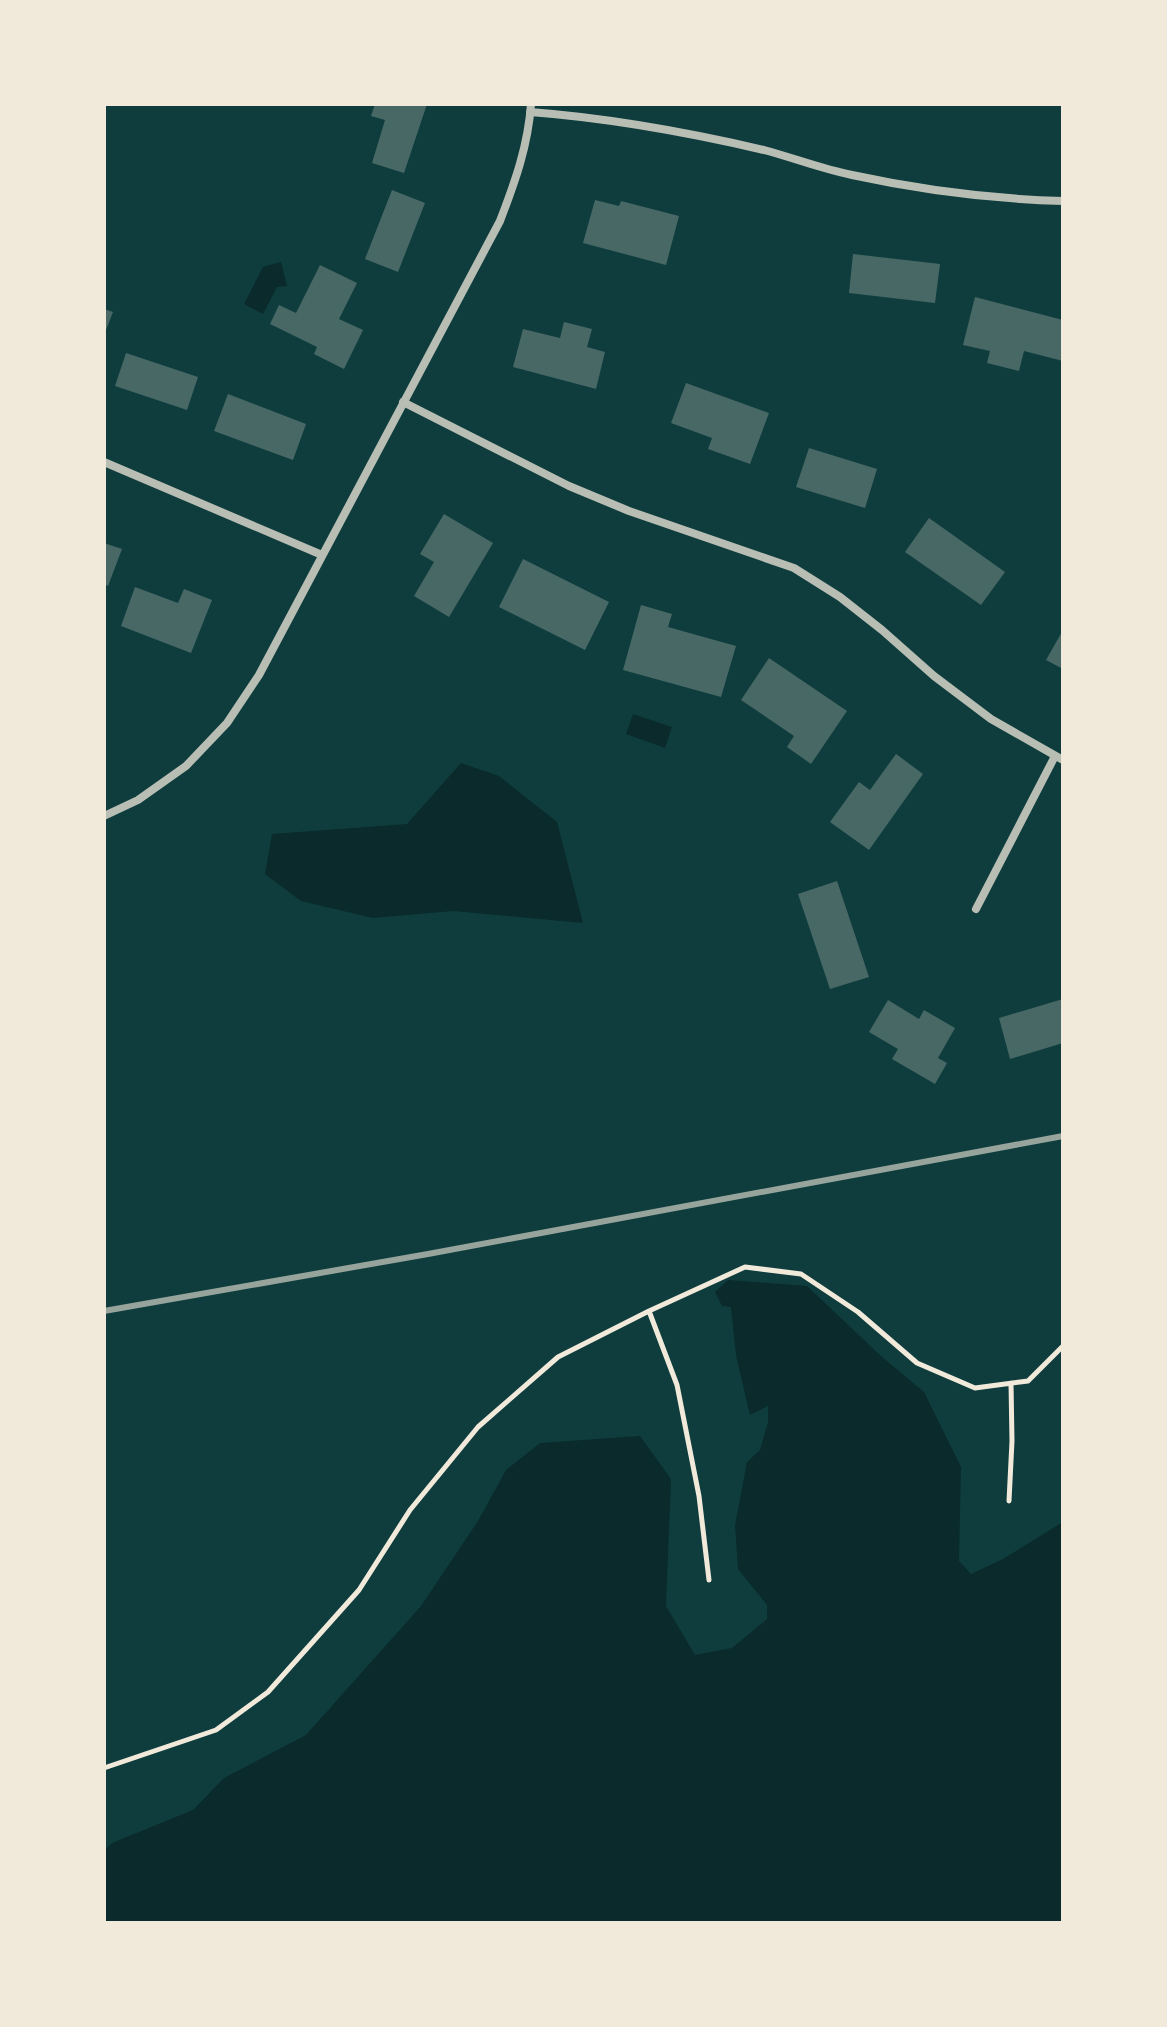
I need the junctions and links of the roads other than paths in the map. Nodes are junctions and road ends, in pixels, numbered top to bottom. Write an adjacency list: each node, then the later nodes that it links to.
1 (531, 108): 2 (street); 3 (street)
2 (1063, 201)
3 (403, 402): 5 (street); 6 (street)
4 (104, 462): 5 (street)
5 (322, 555): 7 (street)
6 (1059, 758): 8 (street)
7 (104, 816)
8 (976, 909)

